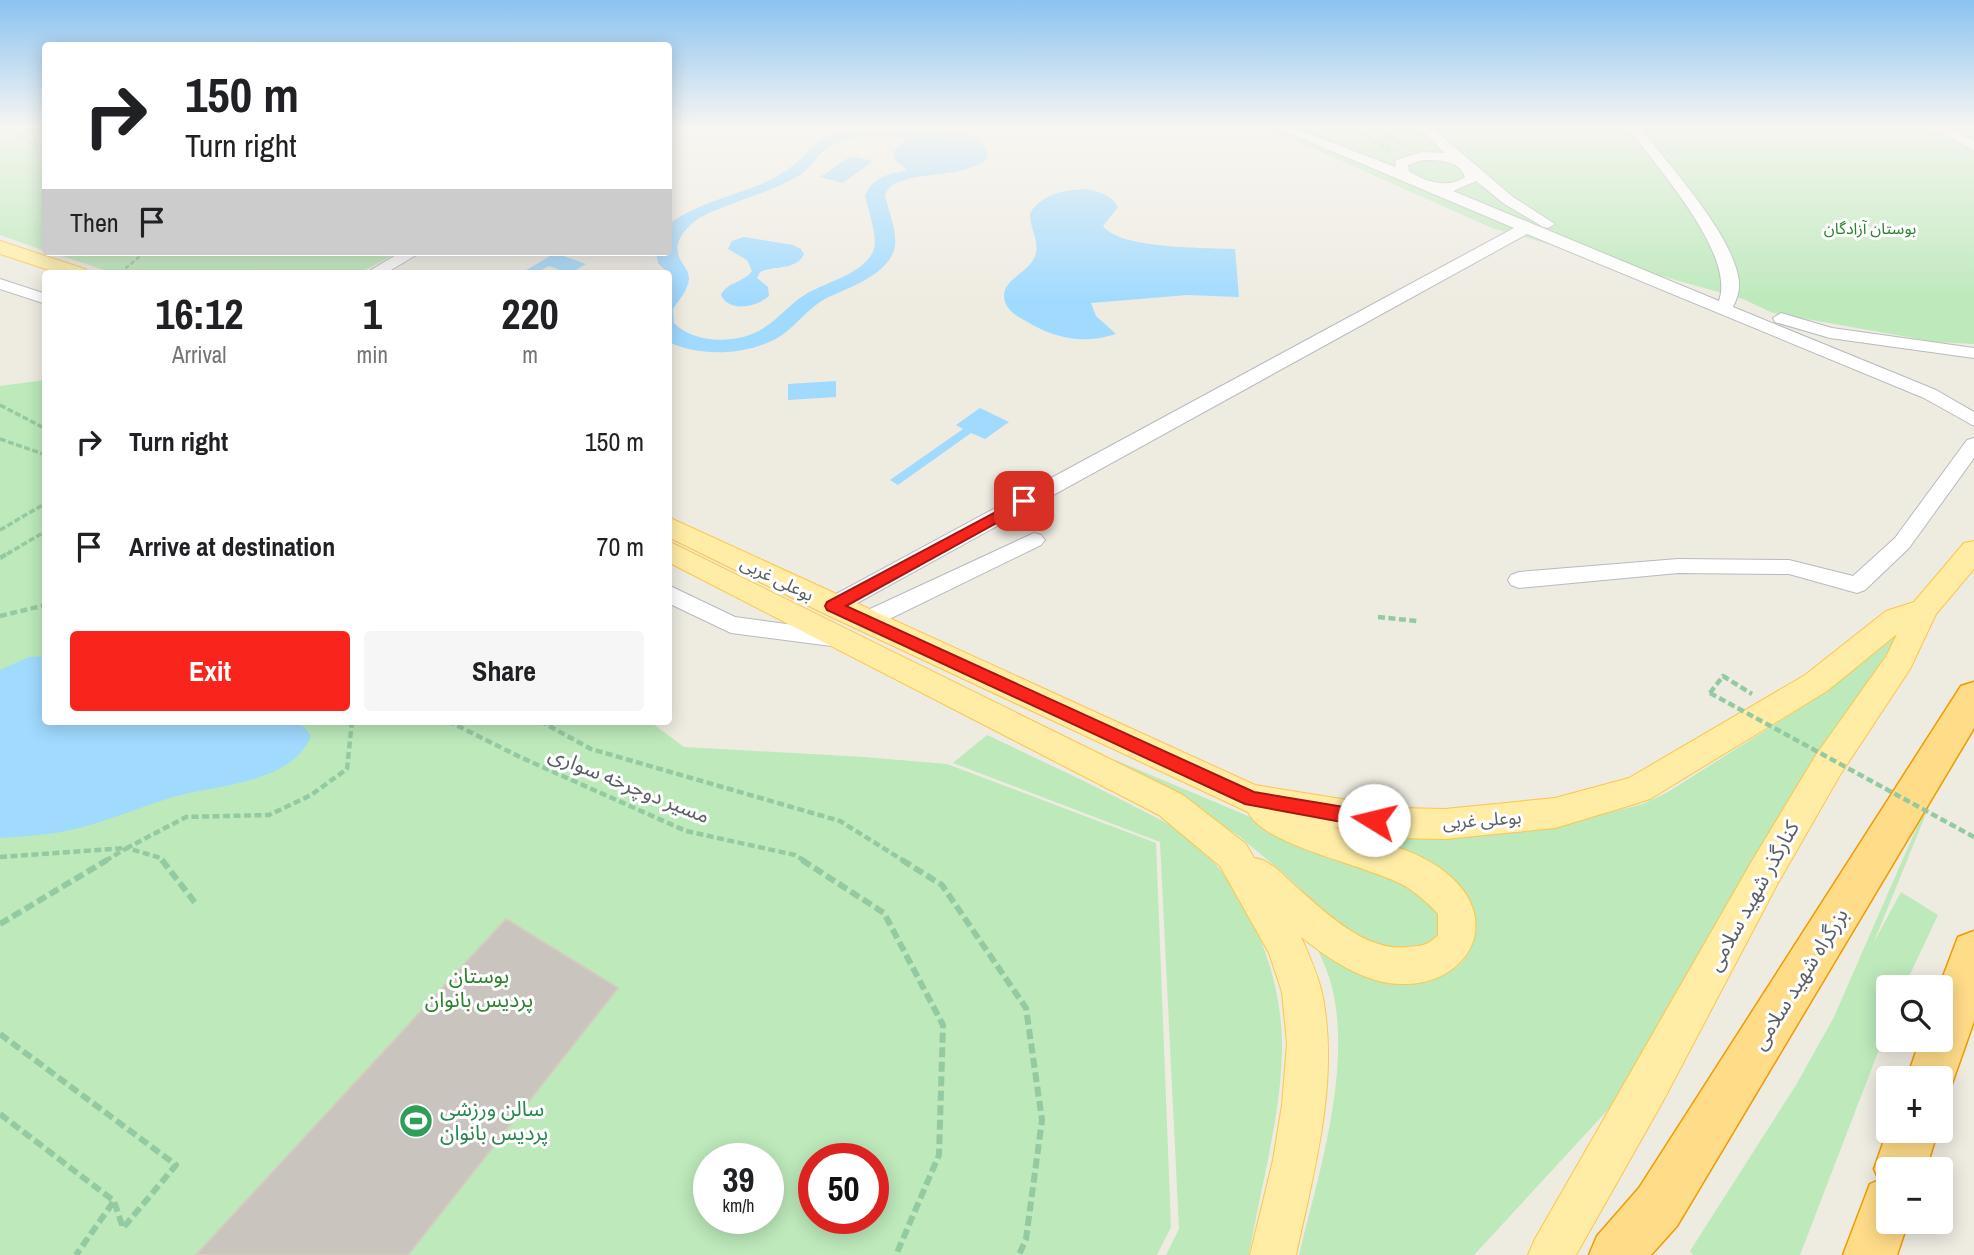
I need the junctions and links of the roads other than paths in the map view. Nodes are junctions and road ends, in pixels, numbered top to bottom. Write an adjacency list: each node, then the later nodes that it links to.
1 (1429, 186): 4 (street)
2 (1491, 186): 13 (street)
3 (1676, 186): 13 (street)
4 (1526, 228): 13 (street); 23 (street)
5 (0, 247): 8 (main road)
6 (405, 256): 9 (street)
7 (0, 263): 10 (main road)
8 (69, 270)
9 (379, 270)
10 (42, 278)
11 (0, 284): 12 (street)
12 (42, 298)
13 (1726, 304): 14 (street); 15 (street)
14 (1974, 353)
15 (1974, 420)
16 (1974, 444): 21 (street)
17 (672, 528): 23 (main road, بوعلی غربی)
18 (1034, 540): 25 (street)
19 (1974, 550): 24 (main road, کنارگذر شهید سلامی)
20 (672, 552): 25 (main road, بوعلی غربی)
21 (1519, 580)
22 (672, 595): 25 (street)
23 (833, 606): 25 (main road, بوعلی غربی)
24 (1924, 609): 27 (main road, بوعلی غربی); 33 (main road, کنارگذر شهید سلامی)
25 (855, 630): 27 (main road, بوعلی غربی); 28 (main road, بوعلی غربی)
26 (1974, 696): 34 (highway, بزرگراه شهید سلامی)
27 (1251, 799): 28 (main road)
28 (1233, 855): 32 (main road, بوعلی غربی)
29 (1974, 952): 30 (highway)
30 (1935, 1066)
31 (1877, 1234): 35 (highway)
32 (1273, 1255)
33 (1551, 1255)
34 (1616, 1255)
35 (1870, 1255)

